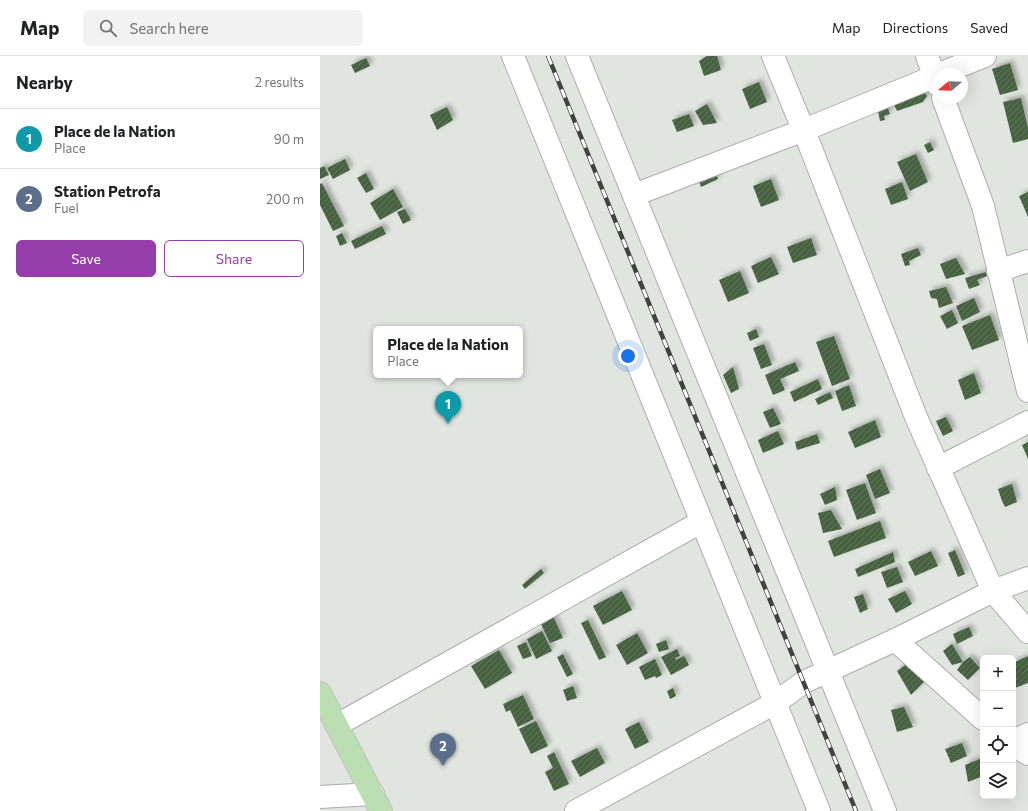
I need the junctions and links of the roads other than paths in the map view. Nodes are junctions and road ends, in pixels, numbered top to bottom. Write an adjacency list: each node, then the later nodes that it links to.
1 (512, 56): 15 (street)
2 (577, 56): 9 (street)
3 (773, 56): 8 (street)
4 (985, 56): 5 (street)
5 (950, 68)
6 (932, 74): 8 (street)
7 (945, 104): 11 (street)
8 (804, 130): 9 (street); 14 (street)
9 (634, 195): 20 (street)
10 (1028, 261): 11 (street)
11 (998, 270): 12 (street)
12 (1028, 392)
13 (1028, 422): 14 (street)
14 (938, 468): 17 (street)
15 (701, 522): 22 (street); 24 (street)
16 (1028, 578): 17 (street)
17 (993, 591): 18 (street); 19 (street)
18 (1028, 632)
19 (895, 640): 20 (street); 23 (street)
20 (829, 671): 22 (street); 33 (street)
21 (320, 693): 24 (main road)
22 (775, 704): 31 (street); 32 (street)
23 (980, 716)
24 (337, 725): 30 (main road)
25 (1028, 734): 26 (street)
26 (1016, 739)
27 (1016, 747): 28 (street)
28 (1028, 754)
29 (320, 796): 30 (street)
30 (377, 803)
31 (576, 811)
32 (819, 811)
33 (885, 811)

